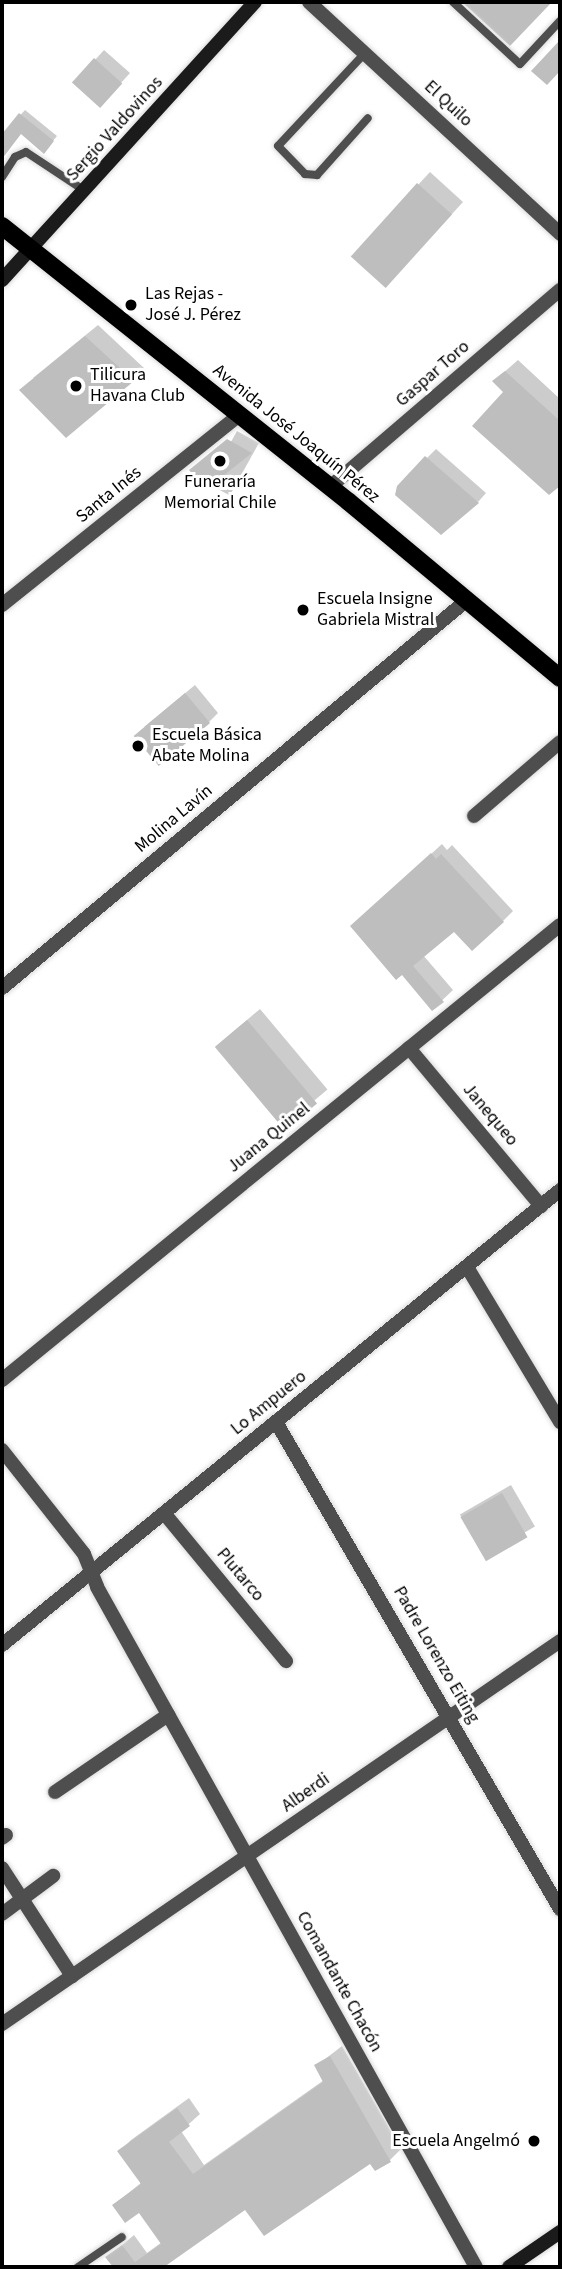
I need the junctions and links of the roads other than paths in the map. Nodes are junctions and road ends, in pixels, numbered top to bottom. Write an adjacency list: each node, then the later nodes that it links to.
1 (255, 2): 8 (main road, Sergio Valdovinos)
2 (309, 2): 5 (street, El Quilo)
3 (453, 2): 4 (lane)
4 (560, 21)
5 (365, 53): 6 (lane); 10 (street, El Quilo)
6 (368, 118)
7 (2, 177): 8 (lane)
8 (85, 191): 11 (main road, Sergio Valdovinos)
9 (2, 226): 11 (main road, Avenida José Joaquín Pérez)
10 (560, 234)
11 (32, 250): 12 (main road, Sergio Valdovinos); 14 (main road, Avenida José Joaquín Pérez)
12 (2, 280)
13 (560, 290): 15 (street, Gaspar Toro)
14 (239, 415): 15 (main road, Avenida José Joaquín Pérez); 17 (street, Santa Inés)
15 (330, 487): 16 (main road, Avenida José Joaquín Pérez)
16 (467, 600): 18 (main road, Avenida José Joaquín Pérez); 22 (street, Molina Lavín)
17 (2, 605)
18 (560, 678)
19 (560, 743): 20 (street)
20 (474, 816)
21 (560, 925): 23 (street, Juana Quinel)
22 (2, 988)
23 (409, 1048): 25 (street, Janequeo); 27 (street, Juana Quinel)
24 (560, 1190): 25 (street, Lo Ampuero)
25 (541, 1206): 26 (street, Lo Ampuero)
26 (467, 1266): 28 (street, Lo Ampuero); 29 (street)
27 (2, 1380)
28 (276, 1422): 31 (street, Lo Ampuero); 37 (street, Padre Lorenzo Eiting)
29 (560, 1422)
30 (2, 1450): 32 (street, Comandante Chacón)
31 (164, 1513): 32 (street, Lo Ampuero); 35 (street, Plutarco)
32 (91, 1572): 34 (street, Lo Ampuero); 36 (street, Comandante Chacón)
33 (560, 1641): 37 (street, Alberdi)
34 (2, 1645)
35 (286, 1661)
36 (168, 1715): 38 (street); 39 (street, Comandante Chacón)
37 (450, 1716): 39 (street, Alberdi); 43 (street, Padre Lorenzo Eiting)
38 (55, 1792)
39 (247, 1856): 45 (street, Alberdi); 50 (street, Comandante Chacón)
40 (2, 1868): 42 (street)
41 (53, 1876): 42 (street)
42 (22, 1899): 44 (street); 45 (street)
43 (560, 1909)
44 (2, 1914)
45 (72, 1976): 46 (street, Alberdi)
46 (2, 2024)
47 (560, 2232): 51 (main road)
48 (121, 2237): 49 (lane)
49 (78, 2267)
50 (476, 2267)
51 (509, 2267)

